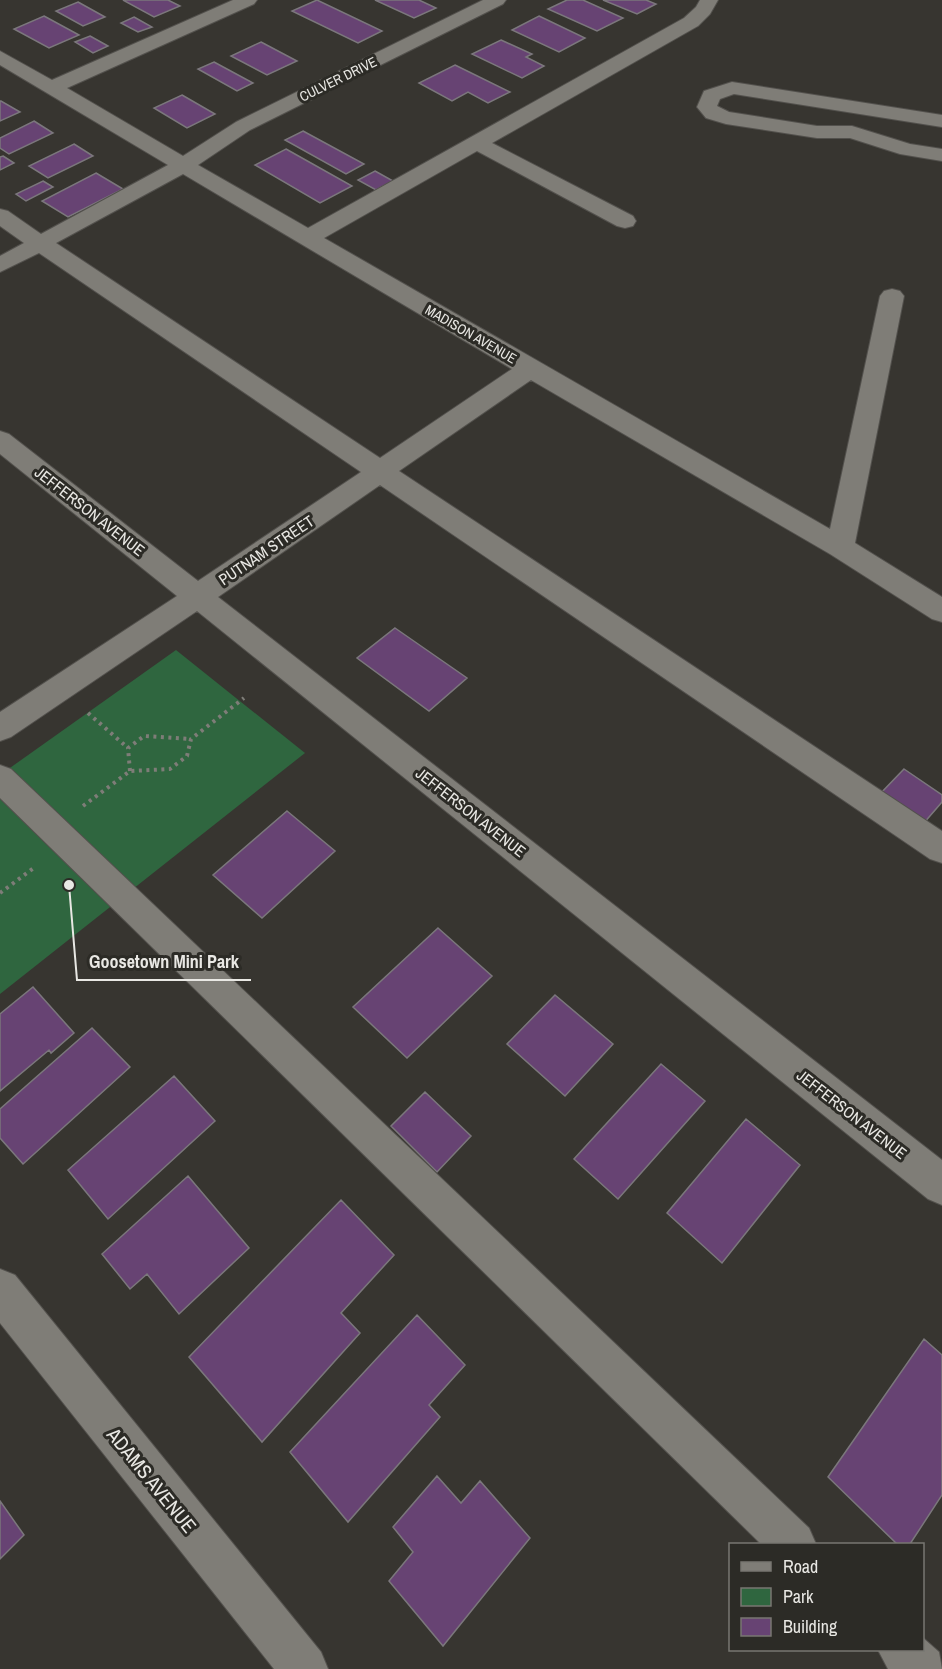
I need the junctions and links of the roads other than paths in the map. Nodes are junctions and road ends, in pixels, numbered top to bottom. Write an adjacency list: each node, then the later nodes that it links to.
1 (248, 0): 5 (street)
2 (497, 0): 9 (street, CULVER DRIVE)
3 (709, 0): 7 (street)
4 (0, 57): 5 (street, MADISON AVENUE)
5 (52, 87): 9 (street, MADISON AVENUE)
6 (942, 121): 8 (street)
7 (477, 142): 11 (street); 12 (street)
8 (942, 155)
9 (184, 165): 12 (street, MADISON AVENUE); 13 (street, CULVER DRIVE)
10 (0, 216): 13 (street)
11 (625, 220)
12 (308, 238): 16 (street, MADISON AVENUE)
13 (40, 244): 14 (street, CULVER DRIVE); 18 (street)
14 (0, 265)
15 (892, 296): 19 (street)
16 (530, 369): 18 (street, PUTNAM STREET); 19 (street, MADISON AVENUE)
17 (0, 440): 20 (street, JEFFERSON AVENUE)
18 (380, 471): 20 (street, PUTNAM STREET); 24 (street)
19 (840, 547): 21 (street, MADISON AVENUE)
20 (198, 596): 22 (street, PUTNAM STREET); 25 (street, JEFFERSON AVENUE)
21 (942, 611)
22 (0, 728)
23 (0, 778): 27 (street)
24 (942, 849)
25 (942, 1185)
26 (0, 1290): 29 (street, ADAMS AVENUE)
27 (791, 1543)
28 (903, 1651): 30 (street)
29 (304, 1669)
30 (922, 1669)

